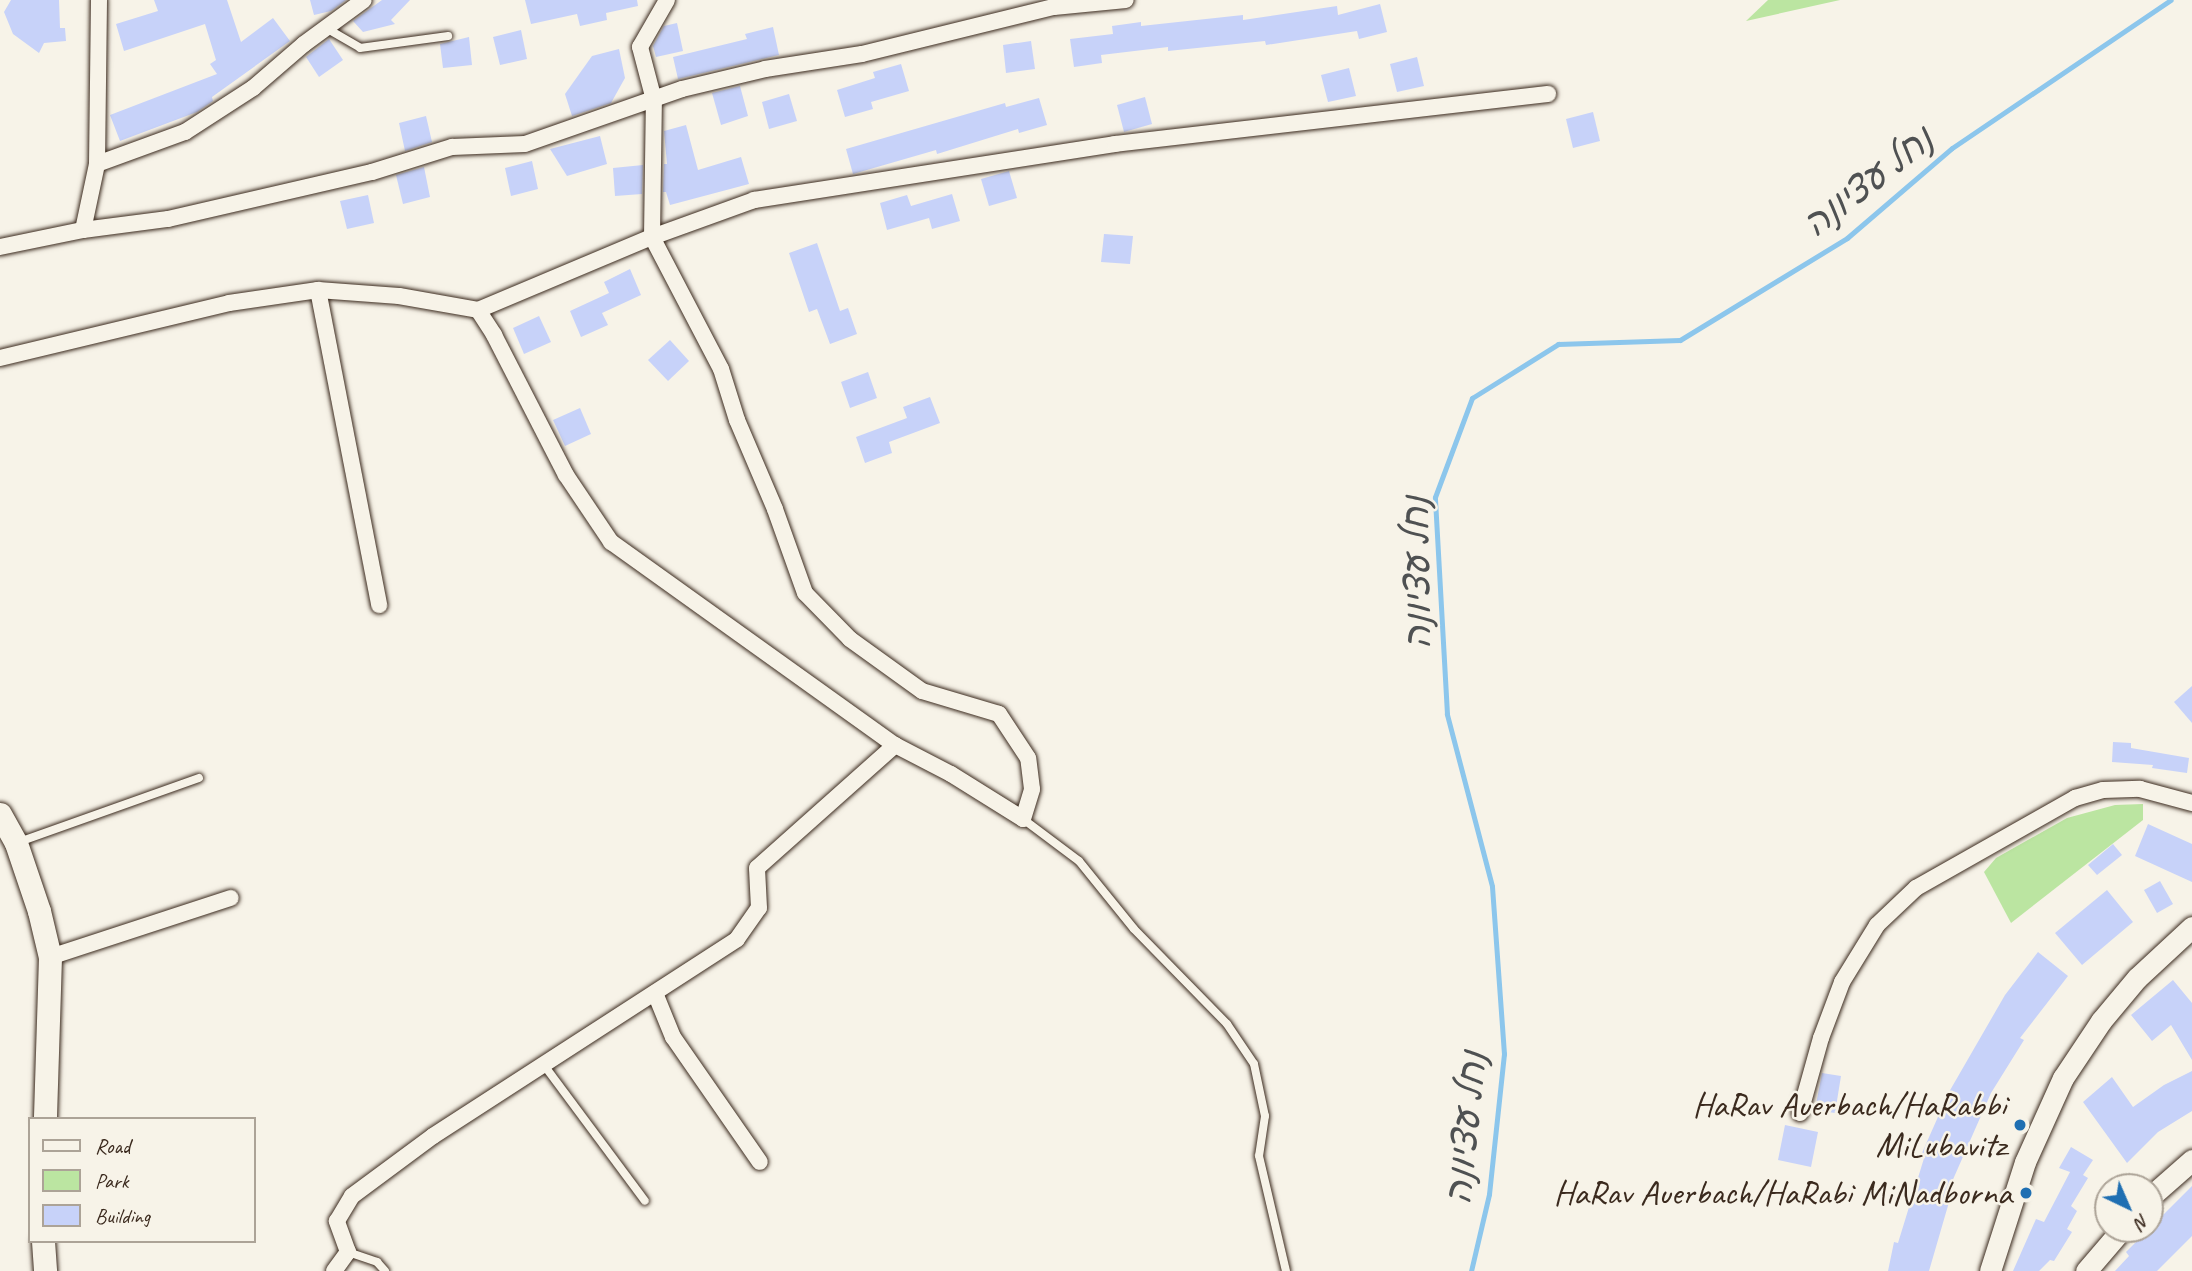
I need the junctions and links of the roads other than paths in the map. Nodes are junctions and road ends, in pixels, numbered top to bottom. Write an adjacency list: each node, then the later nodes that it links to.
1 (99, 0): 9 (street)
2 (364, 0): 5 (street)
3 (667, 0): 8 (street)
4 (1126, 0): 8 (street)
5 (326, 27): 6 (lane); 9 (street)
6 (448, 36)
7 (1548, 94): 11 (street)
8 (654, 100): 10 (street); 11 (street)
9 (97, 164): 10 (street)
10 (83, 230): 12 (street)
11 (652, 237): 14 (street); 21 (street)
12 (0, 247)
13 (318, 290): 14 (street); 15 (street); 16 (street)
14 (478, 310): 17 (street)
15 (0, 358)
16 (379, 605)
17 (895, 745): 21 (street); 26 (street)
18 (198, 778): 22 (lane)
19 (2192, 803): 28 (street)
20 (0, 814): 22 (main road)
21 (1023, 819): 40 (lane)
22 (16, 843): 25 (main road)
23 (230, 898): 25 (street)
24 (2192, 927): 41 (street)
25 (50, 957): 29 (main road)
26 (655, 993): 27 (street); 31 (street)
27 (544, 1065): 33 (lane); 36 (street)
28 (1800, 1113)
29 (45, 1117)
30 (2192, 1160): 32 (street)
31 (760, 1162)
32 (2164, 1185)
33 (645, 1201)
34 (43, 1243): 37 (main road)
35 (2110, 1243): 42 (street)
36 (348, 1252): 38 (street); 39 (lane)
37 (45, 1271)
38 (334, 1271)
39 (385, 1271)
40 (1286, 1271)
41 (1990, 1271)
42 (2086, 1271)

